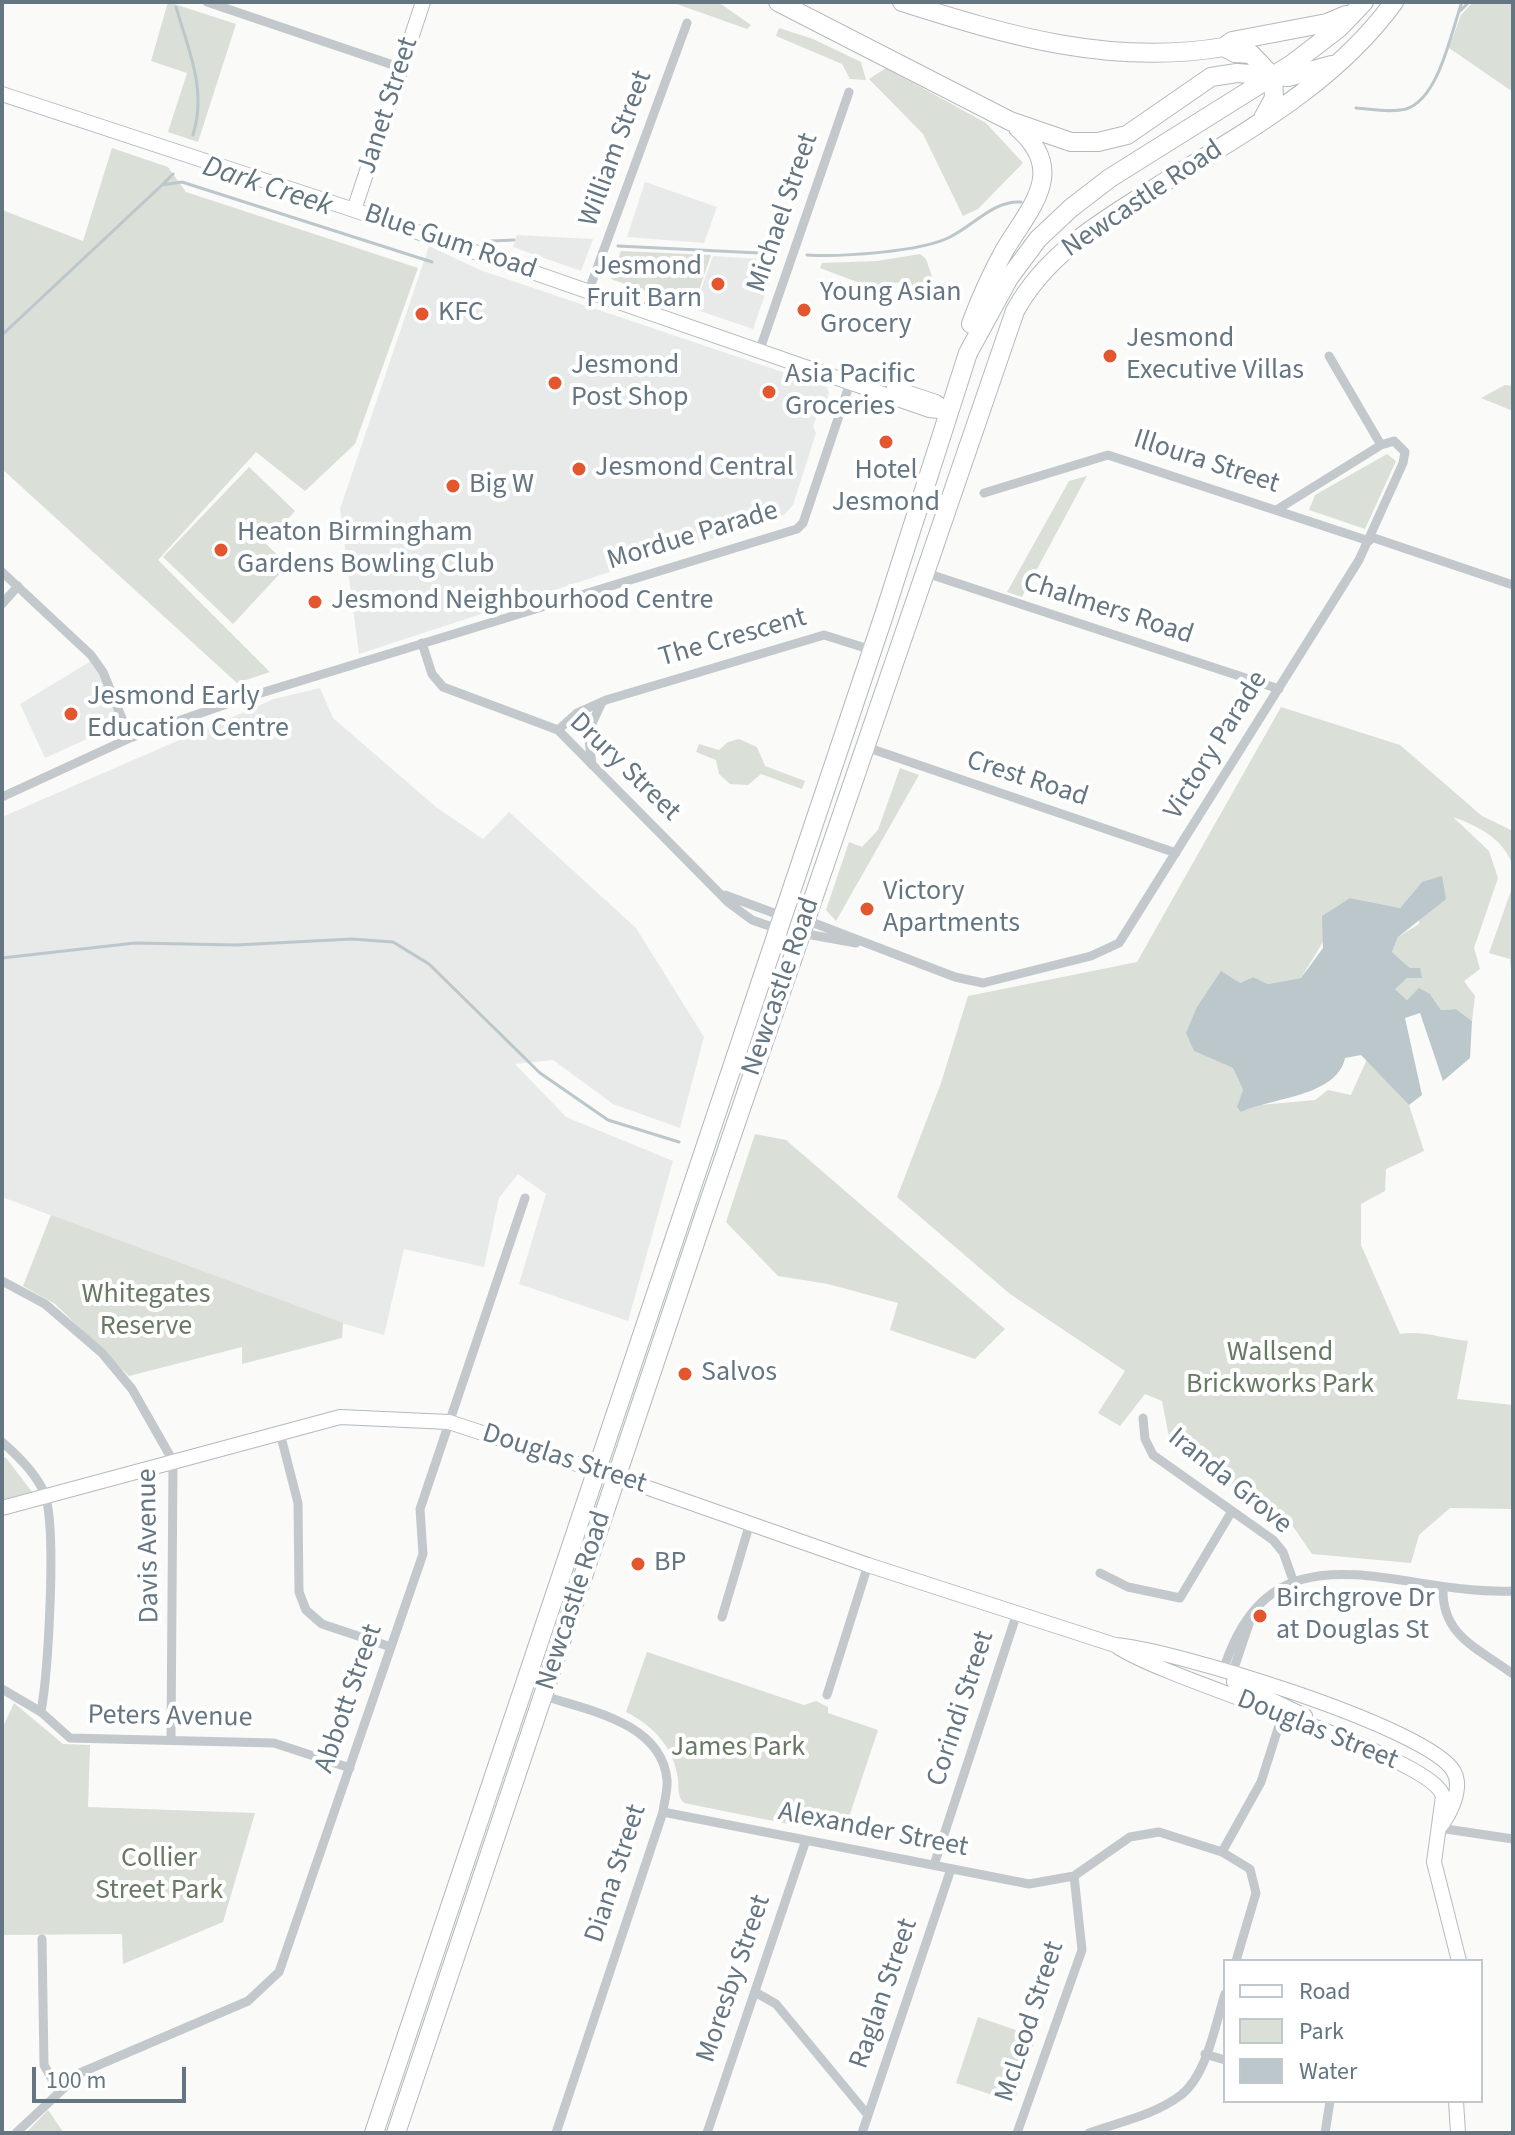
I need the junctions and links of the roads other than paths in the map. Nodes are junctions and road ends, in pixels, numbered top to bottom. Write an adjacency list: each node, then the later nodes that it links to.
1 (207, 2): 7 (street)
2 (423, 2): 11 (street, Janet Street)
3 (778, 2): 15 (highway)
4 (902, 2): 9 (highway)
5 (1394, 2): 10 (highway, Newcastle Road)
6 (1363, 4): 9 (highway); 12 (highway, Newcastle Road)
7 (224, 5): 11 (street)
8 (687, 23): 18 (street, William Street)
9 (1224, 47): 12 (highway)
10 (1338, 62): 12 (highway); 16 (highway, Newcastle Road)
11 (402, 68): 17 (street, Janet Street)
12 (1273, 77): 15 (highway); 16 (highway); 20 (highway, Newcastle Road)
13 (849, 92): 19 (street, Michael Street)
14 (2, 94): 17 (street, Blue Gum Road)
15 (1010, 121): 20 (highway)
16 (1261, 122): 24 (highway, Newcastle Road)
17 (354, 210): 18 (street, Blue Gum Road)
18 (589, 290): 19 (street, Blue Gum Road)
19 (760, 349): 22 (street, Blue Gum Road); 23 (street, Blue Gum Road)
20 (968, 353): 23 (highway, Newcastle Road)
21 (1329, 356): 25 (street, Victory Parade)
22 (850, 383): 23 (street, Blue Gum Road); 34 (street, Mordue Parade)
23 (948, 412): 24 (highway); 35 (highway, Newcastle Road)
24 (975, 421): 30 (highway, Newcastle Road)
25 (1381, 445): 27 (street); 28 (street, Victory Parade)
26 (984, 493): 27 (street, Illoura Street)
27 (1278, 509): 28 (street, Illoura Street)
28 (1370, 539): 31 (street, Illoura Street); 36 (street, Victory Parade)
29 (2, 572): 32 (street)
30 (923, 572): 36 (street, Chalmers Road); 40 (highway, Newcastle Road)
31 (1513, 585)
32 (18, 586): 33 (street); 39 (street)
33 (2, 604)
34 (422, 643): 38 (street, Drury Street); 39 (street, Mordue Parade)
35 (872, 650): 37 (street, The Crescent); 44 (highway, Newcastle Road)
36 (1279, 689): 43 (street, Victory Parade)
37 (606, 700): 38 (street, The Crescent); 41 (street)
38 (558, 730): 41 (street, Drury Street)
39 (130, 738): 42 (street, Mordue Parade)
40 (866, 747): 43 (street, Crest Road); 45 (highway, Newcastle Road)
41 (592, 765): 44 (street, Drury Street)
42 (2, 797)
43 (1176, 853): 45 (street, Victory Parade)
44 (780, 922): 45 (highway); 53 (highway, Newcastle Road)
45 (803, 927): 54 (highway, Newcastle Road)
46 (525, 1198): 49 (street, Abbott Street)
47 (2, 1281): 52 (street, Davis Avenue)
48 (1143, 1418): 57 (street, Iranda Grove)
49 (449, 1422): 50 (street, Douglas Street); 53 (street, Douglas Street); 67 (street, Abbott Street)
50 (280, 1433): 52 (street, Douglas Street); 67 (street)
51 (2, 1442): 55 (street)
52 (173, 1461): 55 (street, Douglas Street); 76 (street, Davis Avenue)
53 (598, 1471): 54 (highway, Douglas Street); 101 (highway, Newcastle Road)
54 (617, 1477): 58 (street, Douglas Street); 73 (highway, Newcastle Road)
55 (45, 1496): 56 (street, Douglas Street); 74 (street)
56 (2, 1508)
57 (1232, 1511): 60 (street); 61 (street, Iranda Grove)
58 (750, 1523): 59 (street, Douglas Street); 65 (street)
59 (868, 1565): 64 (street, Douglas Street); 72 (street)
60 (1100, 1573)
61 (1293, 1580): 62 (street); 69 (street)
62 (1443, 1587): 63 (street); 70 (street)
63 (1513, 1591)
64 (1017, 1613): 66 (street, Douglas Street); 84 (street, Corindi Street)
65 (722, 1617)
66 (1115, 1645): 68 (street, Douglas Street); 69 (street, Douglas Street)
67 (391, 1647): 78 (street, Abbott Street)
68 (1153, 1666): 69 (street); 75 (street, Douglas Street)
69 (1227, 1674): 77 (street); 80 (street, Douglas Street)
70 (1513, 1674)
71 (2, 1689): 74 (street, Peters Avenue)
72 (827, 1695)
73 (544, 1696): 79 (street, Diana Street); 94 (highway, Newcastle Road)
74 (41, 1712): 76 (street, Peters Avenue)
75 (1282, 1716): 77 (street, Douglas Street); 83 (street)
76 (171, 1739): 78 (street, Peters Avenue)
77 (1355, 1742): 80 (street, Douglas Street)
78 (350, 1768): 95 (street, Abbott Street)
79 (663, 1812): 82 (street, Alexander Street); 104 (street, Diana Street)
80 (1439, 1828): 81 (street); 89 (street)
81 (1513, 1839)
82 (806, 1840): 84 (street, Alexander Street); 90 (street, Moresby Street)
83 (1222, 1852): 86 (street); 88 (street)
84 (934, 1865): 85 (street, Alexander Street)
85 (951, 1869): 86 (street, Alexander Street); 98 (street, Raglan Street)
86 (1074, 1876): 106 (street, McLeod Street)
87 (42, 1939): 95 (street)
88 (1237, 1959)
89 (1456, 1959)
90 (755, 1992): 98 (street); 105 (street, Moresby Street)
91 (1223, 2000): 92 (street)
92 (1205, 2054): 93 (street); 107 (street)
93 (1223, 2059)
94 (419, 2065): 102 (highway); 103 (highway, Newcastle Road)
95 (58, 2090): 100 (street, Abbott Street)
96 (1330, 2103): 108 (street)
97 (1456, 2103): 109 (street)
98 (867, 2114): 99 (street, Raglan Street)
99 (863, 2132)
100 (16, 2133)
101 (374, 2133)
102 (389, 2133)
103 (396, 2133)
104 (556, 2133)
105 (707, 2133)
106 (1017, 2133)
107 (1089, 2133)
108 (1325, 2133)
109 (1458, 2133)

